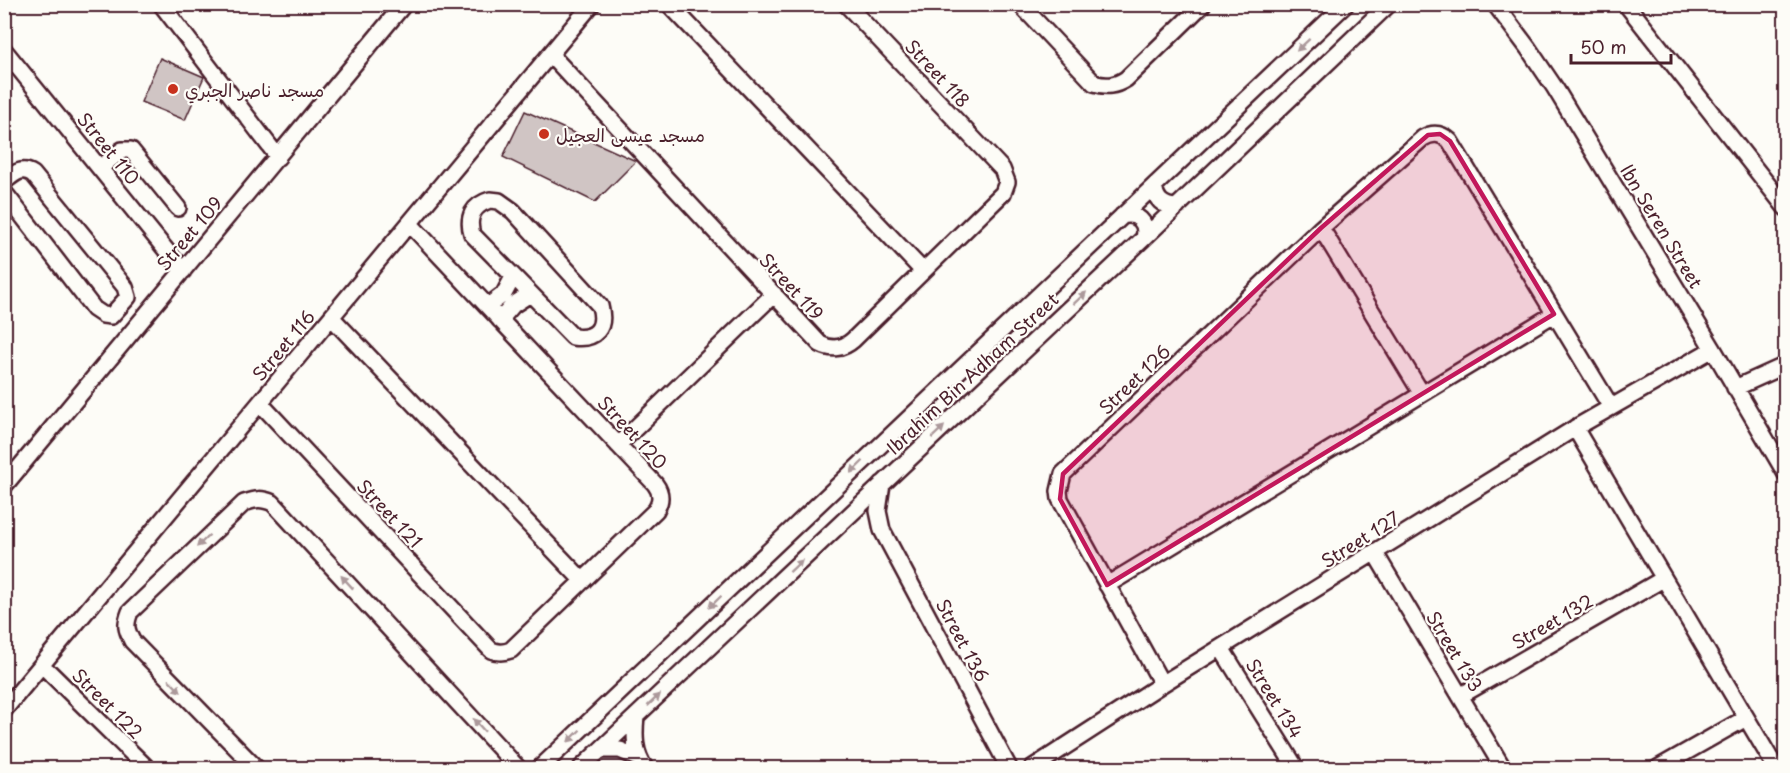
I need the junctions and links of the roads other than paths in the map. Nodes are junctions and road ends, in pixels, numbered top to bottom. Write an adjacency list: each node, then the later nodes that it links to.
1 (404, 4): 14 (street, Street 109)
2 (592, 4): 13 (street, Street 116)
3 (669, 4): 28 (street)
4 (846, 4): 16 (street, Street 118)
5 (1020, 4): 11 (street)
6 (1346, 4): 18 (street, Ibrahim Bin Adham Street, one-way to 18)
7 (1389, 4): 20 (street, Ibrahim Bin Adham Street)
8 (1495, 4): 36 (street, Ibn Seren Street)
9 (1626, 4): 22 (street)
10 (167, 7): 14 (street)
11 (1197, 7)
12 (5, 51): 15 (street, Street 110)
13 (551, 55): 24 (street, Street 116); 31 (street, Street 119)
14 (278, 157): 27 (street, Street 109)
15 (100, 168): 21 (street); 27 (street, Street 110)
16 (1002, 169): 28 (street, Street 119)
17 (4, 182): 19 (street)
18 (1155, 184): 20 (street); 23 (street, Ibrahim Bin Adham Street)
19 (4, 192)
20 (1177, 207): 26 (street, Ibrahim Bin Adham Street)
21 (178, 208)
22 (1785, 208)
23 (1122, 216): 26 (street); 66 (street, Ibrahim Bin Adham Street, one-way to 66)
24 (410, 224): 32 (street, Street 120); 34 (street, Street 116)
25 (1321, 228): 33 (street, Street 126); 39 (street); 52 (street, Street 126)
26 (1144, 238): 45 (street, Ibrahim Bin Adham Street, one-way to 26)
27 (183, 271): 46 (street, Street 109)
28 (923, 271): 31 (street, Street 119)
29 (513, 277): 30 (street); 30 (street); 32 (street)
30 (530, 294): 35 (street)
31 (774, 294): 43 (street)
32 (488, 306): 35 (street, Street 120)
33 (1554, 314): 39 (street); 41 (street, Street 126)
34 (332, 318): 40 (street, Street 116); 51 (street)
35 (500, 320): 43 (street, Street 120)
36 (1713, 349): 38 (street, Ibn Seren Street); 41 (street, Street 127)
37 (1785, 364): 38 (street)
38 (1736, 388): 44 (street, Ibn Seren Street)
39 (1422, 394): 52 (street)
40 (260, 403): 54 (street, Street 121); 55 (street, Street 116)
41 (1611, 407): 42 (street, Street 127)
42 (1575, 428): 49 (street, Street 127); 50 (street)
43 (618, 445): 51 (street, Street 120)
44 (1785, 474)
45 (882, 484): 47 (street, Ibrahim Bin Adham Street); 48 (street, Street 136)
46 (4, 486)
47 (848, 517): 48 (street); 59 (street, Ibrahim Bin Adham Street, one-way to 47)
48 (882, 530): 68 (street, Street 136)
49 (1375, 553): 53 (street, Street 127); 57 (street, Street 133)
50 (1663, 579): 57 (street, Street 132); 60 (street)
51 (583, 581): 54 (street, Street 120)
52 (1107, 585): 56 (street, Street 126)
53 (1221, 648): 56 (street, Street 127); 70 (street, Street 134)
54 (490, 650)
55 (42, 666): 58 (street, Street 116); 63 (street, Street 122)
56 (1162, 684): 69 (street, Street 127)
57 (1460, 696): 71 (street, Street 133)
58 (4, 710)
59 (636, 716): 61 (street, Ibrahim Bin Adham Street); 62 (street)
60 (1746, 718): 72 (street); 73 (street)
61 (601, 750): 62 (street); 67 (street, Ibrahim Bin Adham Street)
62 (642, 764)
63 (147, 768)
64 (256, 768): 65 (street, one-way to 64)
65 (518, 768)
66 (540, 768)
67 (581, 768)
68 (1009, 768)
69 (1032, 768)
70 (1296, 768)
71 (1503, 768)
72 (1658, 768)
73 (1776, 768)

